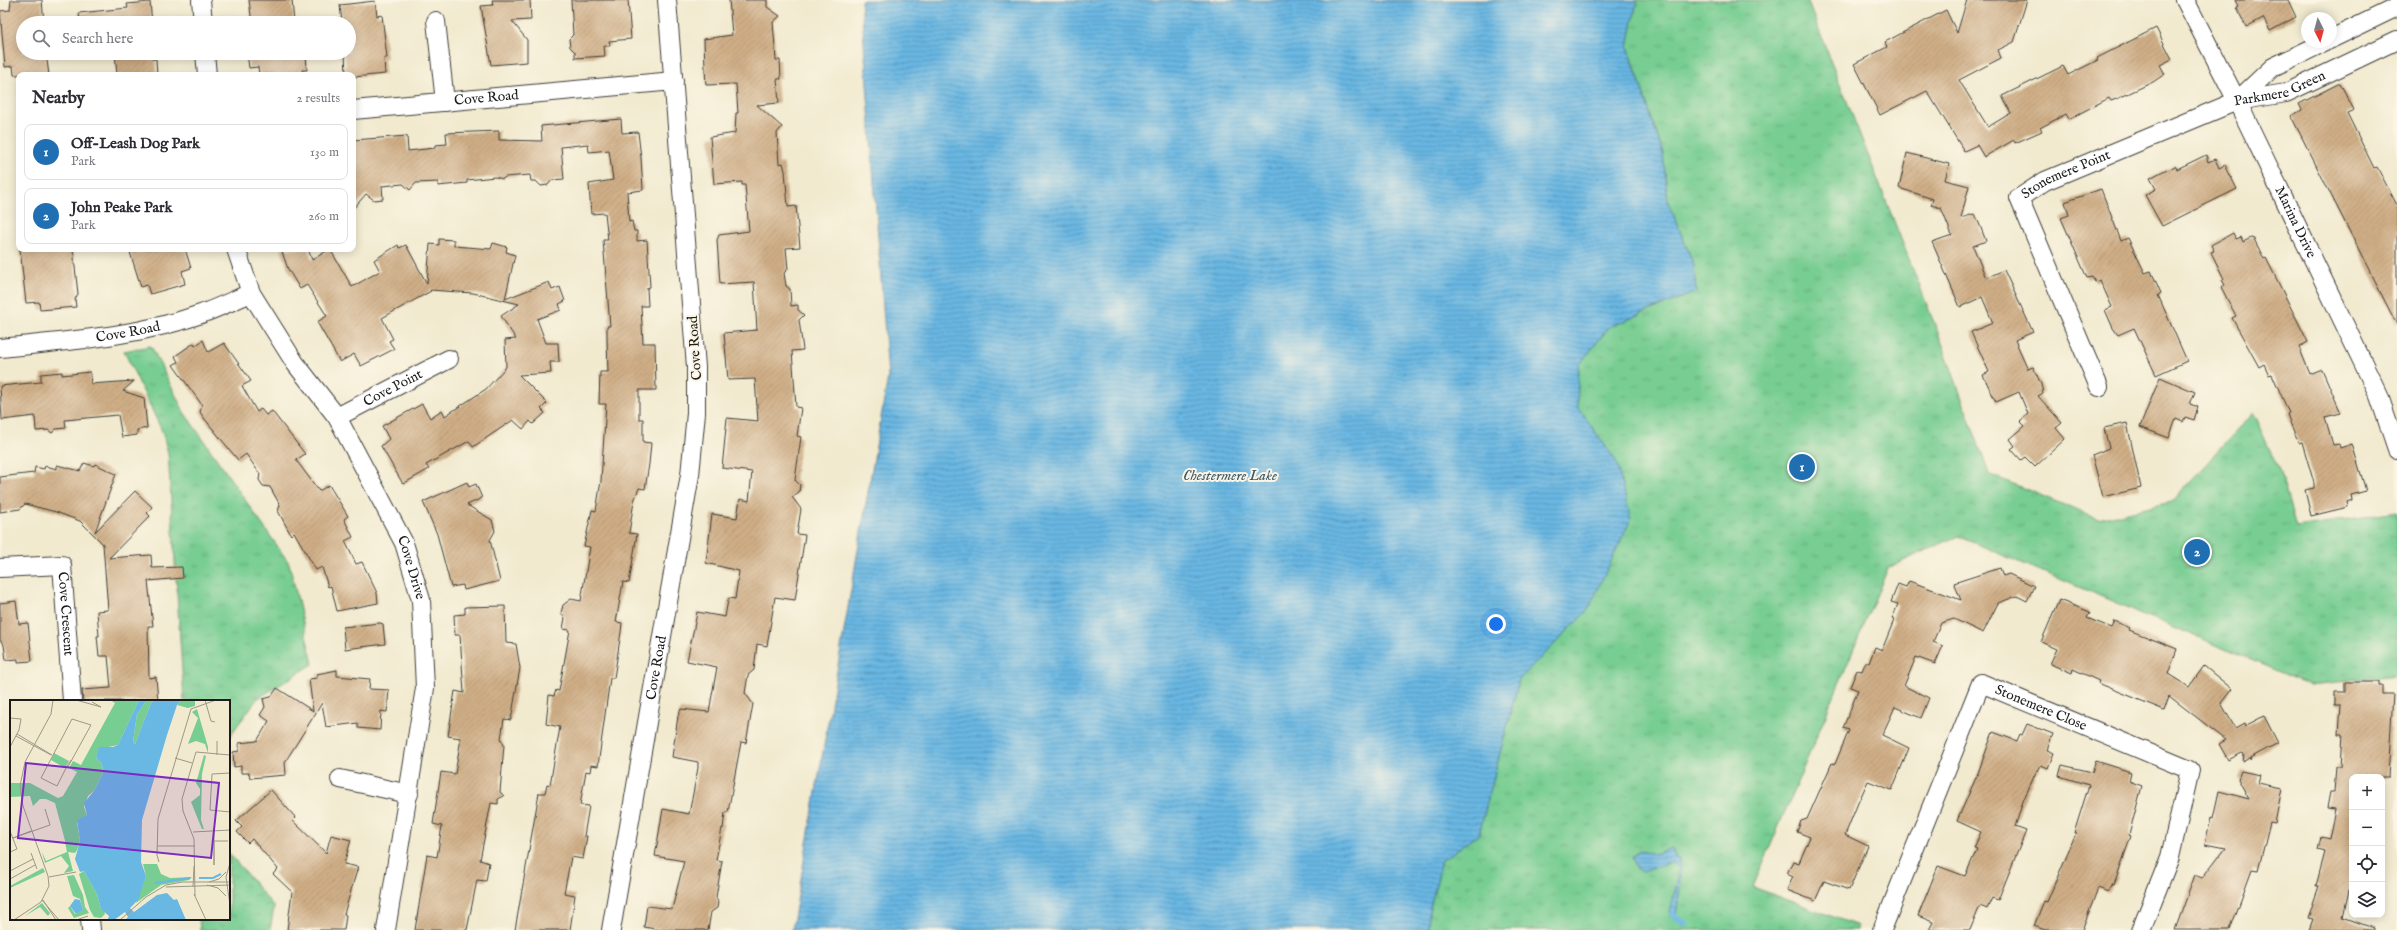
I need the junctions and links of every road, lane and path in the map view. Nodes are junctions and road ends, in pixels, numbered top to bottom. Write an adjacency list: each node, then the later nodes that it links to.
1 (201, 0): 5 (street)
2 (668, 0): 12 (street)
3 (2185, 0): 13 (street, Marina Drive)
4 (2397, 7): 7 (street)
5 (202, 16)
6 (436, 21): 14 (street)
7 (2337, 36)
8 (2397, 40): 13 (street, Parkmere Green)
9 (2313, 48): 13 (street, Parkmere Green)
10 (206, 60): 11 (street)
11 (207, 72)
12 (674, 81): 14 (street, Cove Road); 32 (street, Cove Road)
13 (2237, 101): 21 (street, Stonemere Point); 23 (street, Marina Drive)
14 (445, 102): 15 (street, Cove Road)
15 (356, 110)
16 (237, 252): 17 (street, Cove Drive)
17 (251, 293): 19 (street, Cove Road); 22 (street, Cove Drive)
18 (0, 341): 19 (street)
19 (0, 348)
20 (449, 359): 22 (street, Cove Point)
21 (2099, 387)
22 (337, 417): 27 (street, Cove Drive)
23 (2397, 449)
24 (0, 568): 25 (street, Cove Crescent)
25 (72, 700)
26 (340, 779): 27 (street)
27 (409, 794): 31 (street, Cove Drive)
28 (90, 920): 30 (street)
29 (1880, 929): 33 (street, Stonemere Close)
30 (91, 930)
31 (386, 930)
32 (611, 930)
33 (2141, 930)

